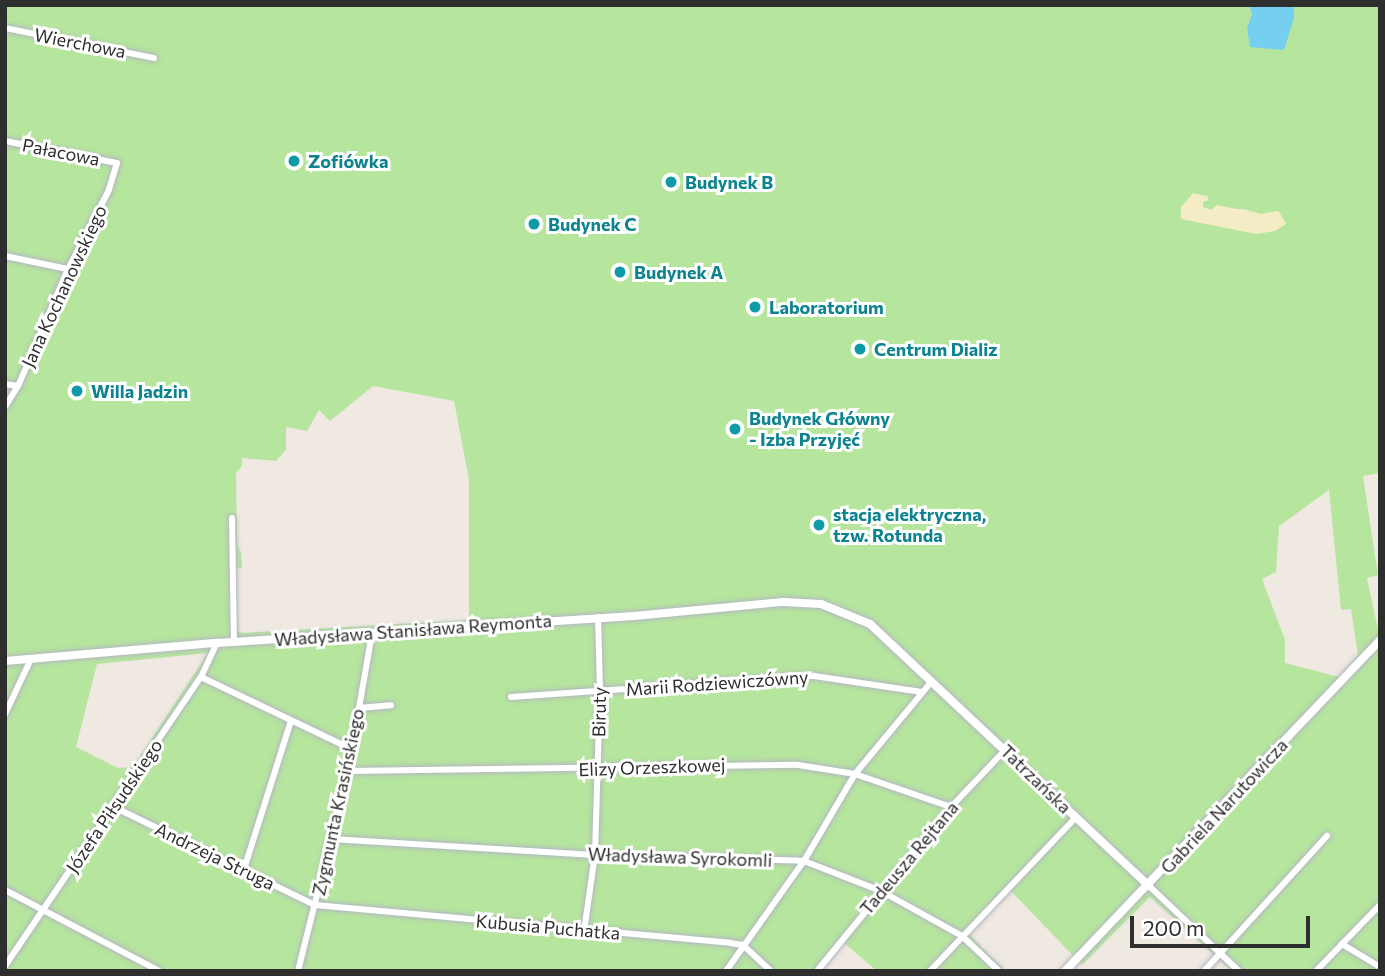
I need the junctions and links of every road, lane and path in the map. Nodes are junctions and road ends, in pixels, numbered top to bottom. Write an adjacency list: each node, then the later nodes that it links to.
1 (5, 29): 2 (street, Wierchowa)
2 (154, 58)
3 (5, 141): 4 (street, Pałacowa)
4 (117, 163): 6 (street, Jana Kochanowskiego)
5 (5, 256): 6 (street)
6 (68, 269): 8 (street, Jana Kochanowskiego)
7 (5, 384): 8 (street)
8 (18, 386): 9 (street, Jana Kochanowskiego)
9 (5, 407)
10 (232, 518): 15 (street)
11 (821, 604): 12 (street, Władysława Stanisława Reymonta); 20 (street, Tatrzańska)
12 (598, 617): 13 (street, Władysława Stanisława Reymonta); 21 (street, Biruty)
13 (372, 633): 15 (street, Władysława Stanisława Reymonta); 25 (street, Zygmunta Krasińskiego)
14 (1380, 639): 41 (street, Gabriela Narutowicza)
15 (234, 642): 16 (street, Władysława Stanisława Reymonta)
16 (217, 643): 18 (street, Władysława Stanisława Reymonta); 19 (street, Józefa Piłsudskiego)
17 (5, 661): 18 (street, Władysława Stanisława Reymonta)
18 (30, 661): 26 (street)
19 (201, 677): 27 (street); 33 (street, Józefa Piłsudskiego)
20 (931, 681): 22 (street); 29 (street, Tatrzańska)
21 (600, 691): 22 (street, Marii Rodziewiczówny); 23 (street, Marii Rodziewiczówny); 30 (street, Biruty)
22 (922, 692): 32 (street)
23 (511, 697)
24 (391, 705): 25 (street)
25 (359, 708): 28 (street, Zygmunta Krasińskiego)
26 (5, 714)
27 (291, 721): 28 (street); 40 (street)
28 (351, 749): 31 (street, Zygmunta Krasińskiego)
29 (1006, 750): 34 (street, Tadeusza Rejtana); 35 (street, Tatrzańska)
30 (598, 769): 31 (street, Elizy Orzeszkowej); 32 (street, Elizy Orzeszkowej); 38 (street, Biruty)
31 (348, 771): 37 (street, Zygmunta Krasińskiego)
32 (855, 774): 34 (street, Elizy Orzeszkowej); 39 (street)
33 (114, 807): 40 (street, Andrzeja Struga); 46 (street, Józefa Piłsudskiego)
34 (951, 807): 43 (street, Tadeusza Rejtana)
35 (1076, 817): 41 (street, Tatrzańska); 48 (street)
36 (1327, 836): 51 (street)
37 (331, 839): 38 (street, Władysława Syrokomli); 44 (street, Zygmunta Krasińskiego)
38 (595, 855): 39 (street, Władysława Syrokomli); 47 (street, Biruty)
39 (804, 861): 43 (street, Władysława Syrokomli); 50 (street)
40 (244, 869): 44 (street, Andrzeja Struga)
41 (1149, 886): 51 (street, Tatrzańska); 61 (street, Gabriela Narutowicza)
42 (5, 890): 46 (street)
43 (881, 891): 48 (street, Władysława Syrokomli); 58 (street, Tadeusza Rejtana)
44 (315, 905): 47 (street, Kubusia Puchatka); 55 (street, Zygmunta Krasińskiego)
45 (1380, 905): 49 (street)
46 (44, 910): 52 (street, Józefa Piłsudskiego); 54 (street)
47 (584, 931): 50 (street, Kubusia Puchatka)
48 (962, 936): 59 (street); 60 (street, Władysława Syrokomli)
49 (1342, 944): 53 (street); 64 (street)
50 (743, 945): 56 (street); 57 (street)
51 (1221, 953): 62 (street); 63 (street, Tatrzańska)
52 (5, 966)
53 (1380, 967)
54 (159, 971)
55 (298, 971)
56 (726, 971)
57 (771, 971)
58 (817, 971)
59 (930, 971)
60 (999, 971)
61 (1065, 971)
62 (1203, 971)
63 (1239, 971)
64 (1316, 971)

